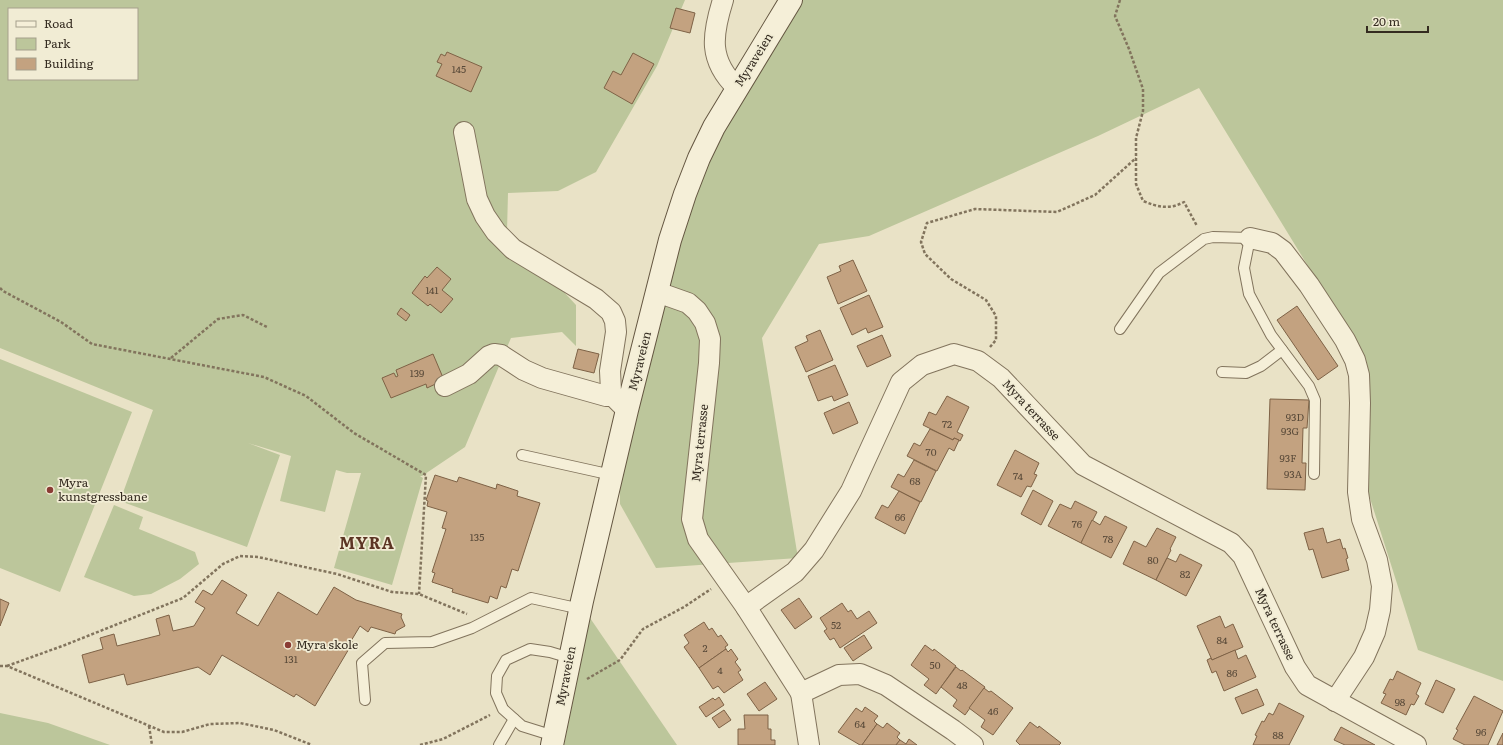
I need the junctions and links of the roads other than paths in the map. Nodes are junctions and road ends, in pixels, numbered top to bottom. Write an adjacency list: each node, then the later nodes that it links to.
1 (723, 0): 3 (street)
2 (791, 0): 3 (main road, Myraveien)
3 (737, 88): 6 (main road, Myraveien)
4 (464, 132): 11 (street)
5 (1250, 238): 7 (lane); 8 (lane); 20 (street)
6 (657, 292): 11 (main road, Myraveien); 15 (street, Myra terrasse)
7 (1120, 329)
8 (1282, 350): 9 (lane); 13 (lane)
9 (1222, 372)
10 (445, 386): 11 (street)
11 (620, 403): 14 (main road, Myraveien)
12 (522, 455): 14 (lane)
13 (1314, 474)
14 (612, 475): 16 (main road, Myraveien)
15 (746, 607): 18 (street, Myra terrasse); 20 (street, Myra terrasse)
16 (581, 609): 17 (main road, Myraveien); 19 (lane)
17 (570, 658): 21 (lane); 22 (main road, Myraveien)
18 (801, 693): 24 (street, Myra terrasse); 25 (street)
19 (364, 700)
20 (1335, 701): 26 (street, Myra terrasse)
21 (514, 719): 22 (lane); 23 (lane)
22 (553, 741)
23 (499, 745)
24 (809, 745)
25 (973, 745)
26 (1416, 745)

